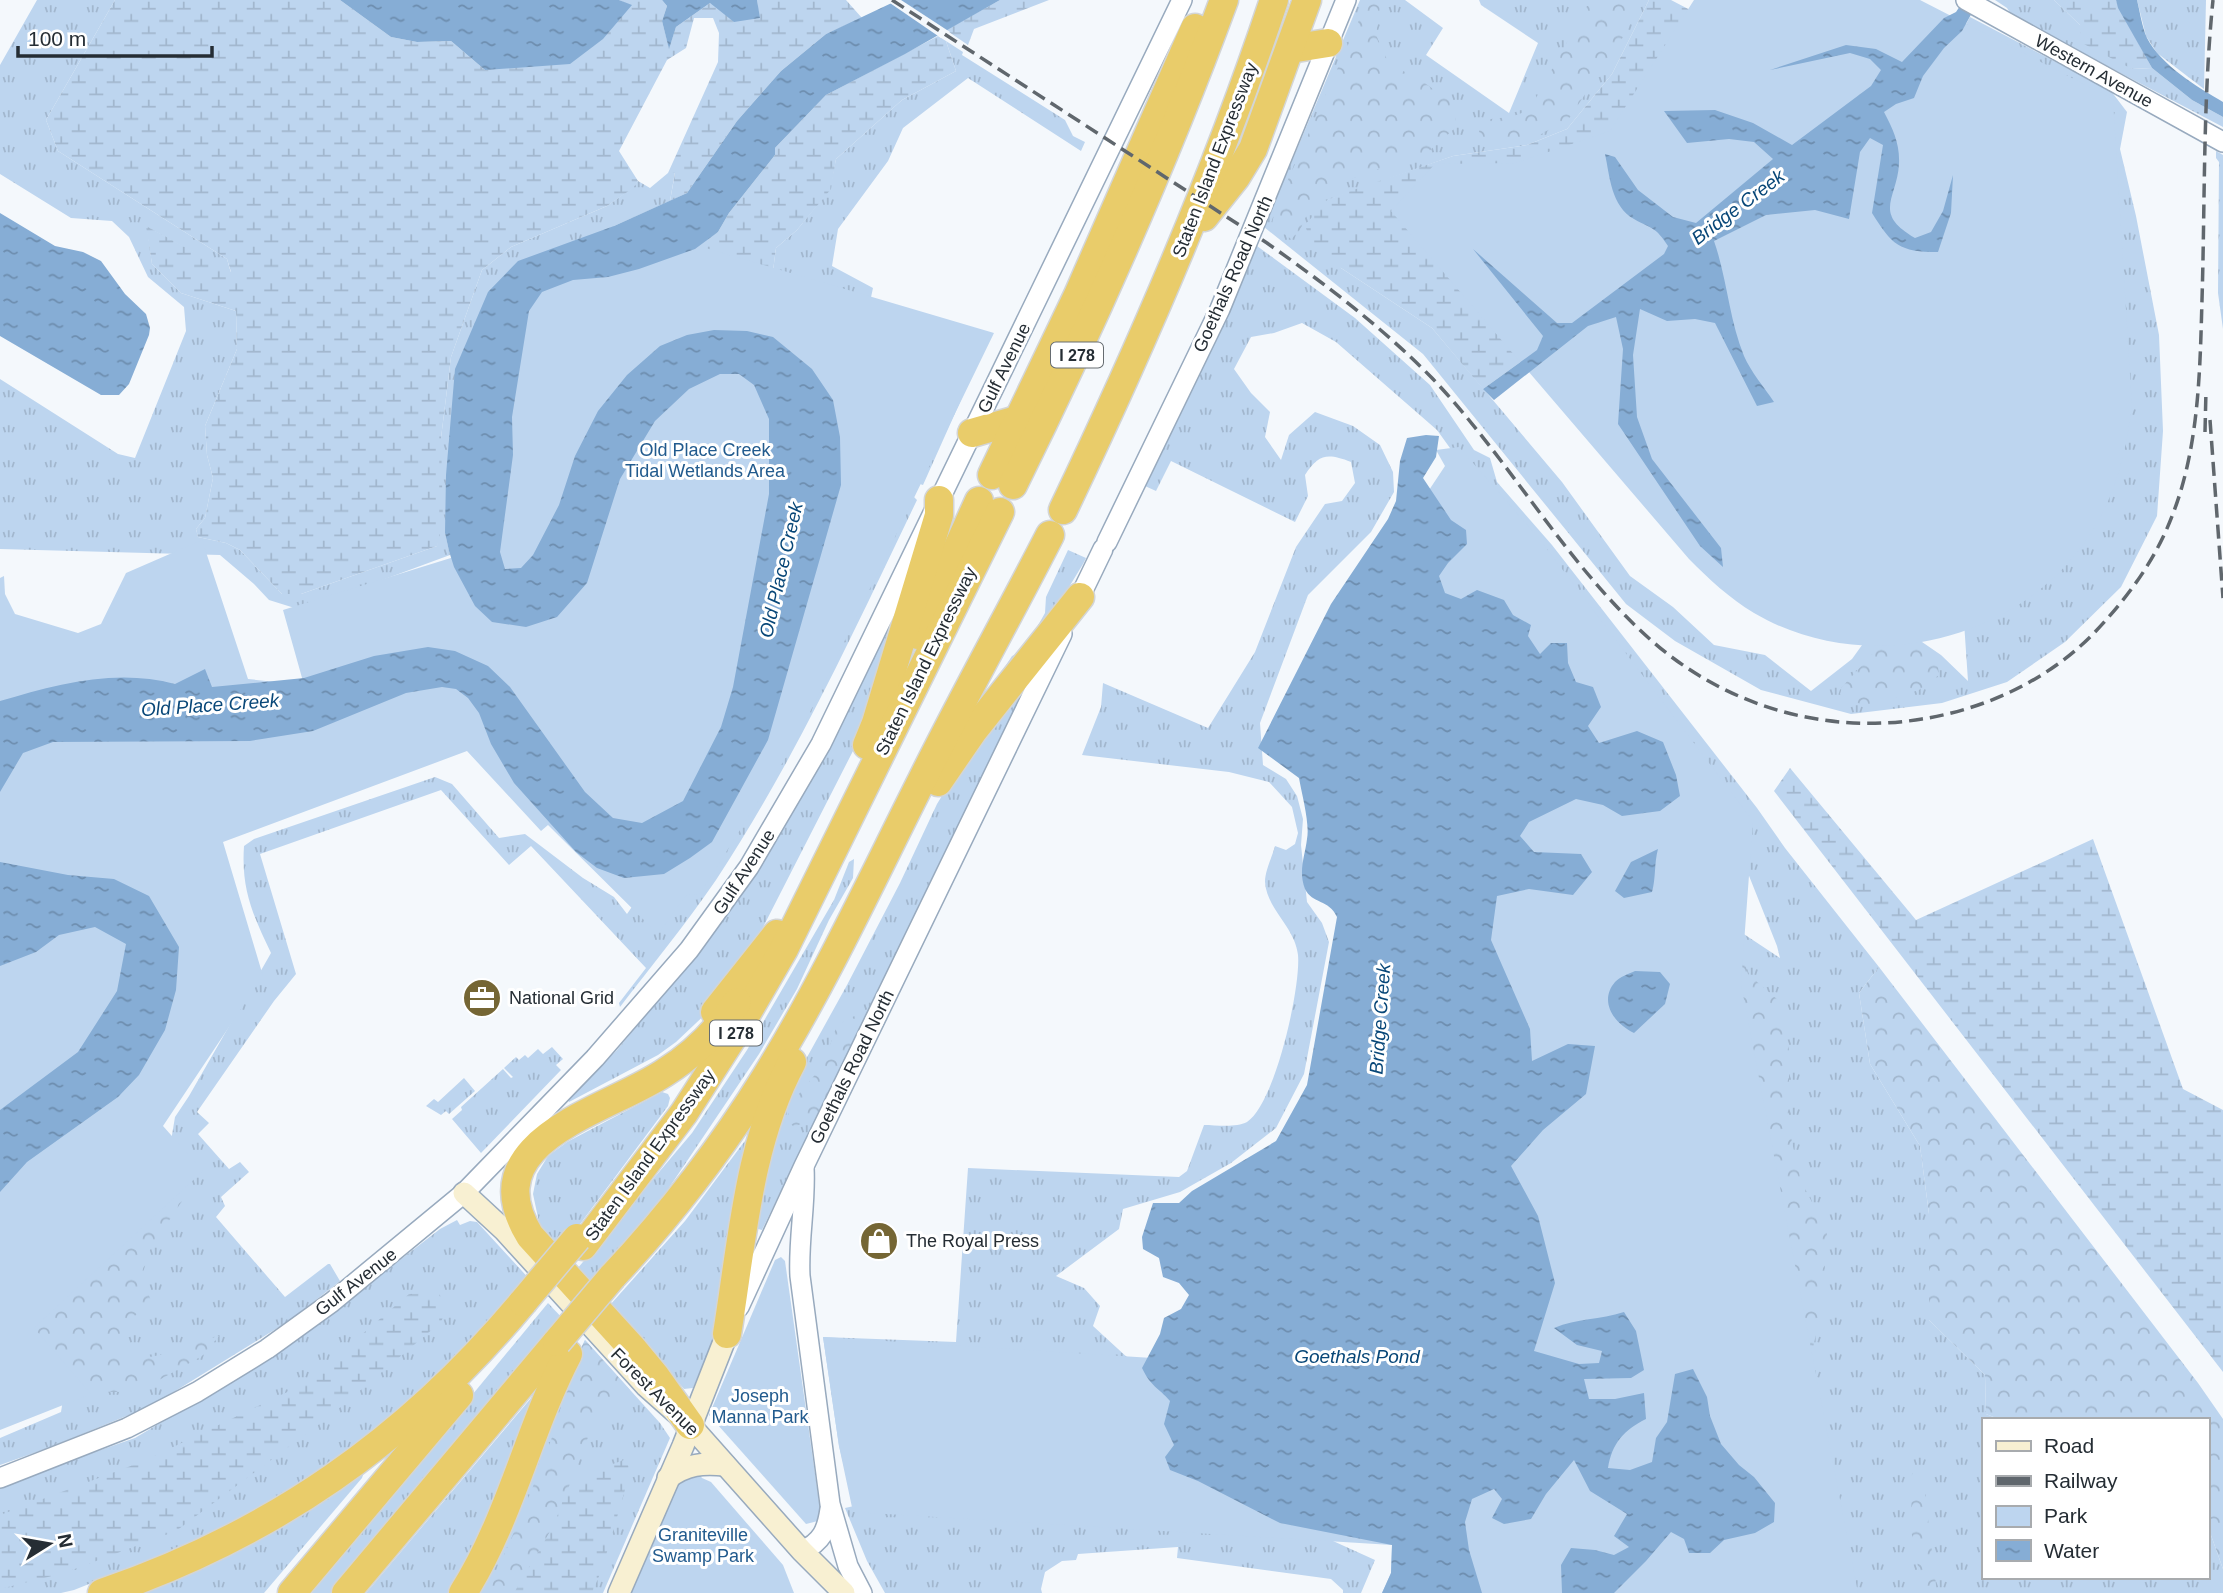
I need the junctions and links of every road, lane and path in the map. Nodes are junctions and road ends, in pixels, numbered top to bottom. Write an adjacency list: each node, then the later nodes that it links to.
1 (1182, 0): 13 (street, Gulf Avenue)
2 (1207, 0): 12 (highway)
3 (1224, 0): 12 (highway, I 278)
4 (1275, 0): 11 (highway, Staten Island Expressway / I 278)
5 (1307, 0): 9 (highway)
6 (1346, 0): 8 (street, Goethals Road North)
7 (1973, 4): 10 (street, Western Avenue)
8 (1328, 43): 9 (highway); 17 (street, Goethals Road North)
9 (1290, 49): 11 (highway)
10 (2223, 142)
11 (1183, 244): 15 (highway, Staten Island Expressway / I 278)
12 (1017, 420): 13 (highway)
13 (972, 433): 14 (street, Gulf Avenue)
14 (939, 500): 18 (highway); 24 (street, Gulf Avenue)
15 (1063, 510)
16 (1051, 536): 21 (highway, I 278)
17 (1080, 597): 21 (highway); 25 (street, Goethals Road North)
18 (876, 723): 19 (highway); 19 (highway, Staten Island Expressway / I 278)
19 (846, 825): 20 (highway, Staten Island Expressway / I 278)
20 (825, 867): 22 (highway); 27 (highway, Staten Island Expressway / I 278)
21 (858, 908): 23 (highway, I 278)
22 (773, 939): 24 (highway); 30 (highway)
23 (836, 951): 28 (highway); 29 (highway, I 278)
24 (530, 1128): 26 (street, Gulf Avenue)
25 (804, 1166): 28 (street, Goethals Road North); 34 (street)
26 (464, 1193): 30 (main road, Forest Avenue); 32 (street, Gulf Avenue)
27 (527, 1306): 36 (highway); 37 (highway, Staten Island Expressway / I 278)
28 (727, 1334): 30 (main road, Goethals Road North)
29 (562, 1348): 38 (highway); 39 (highway)
30 (690, 1425): 31 (main road, Forest Avenue); 33 (main road, Goethals Road North)
31 (725, 1465): 33 (main road); 35 (main road, Forest Avenue)
32 (0, 1478)
33 (668, 1478): 40 (main road, Goethals Road North)
34 (831, 1504): 35 (street); 42 (street)
35 (802, 1551): 41 (main road, Forest Avenue)
36 (102, 1593)
37 (292, 1593)
38 (346, 1593)
39 (463, 1593)
40 (619, 1593)
41 (844, 1593)
42 (862, 1593)

